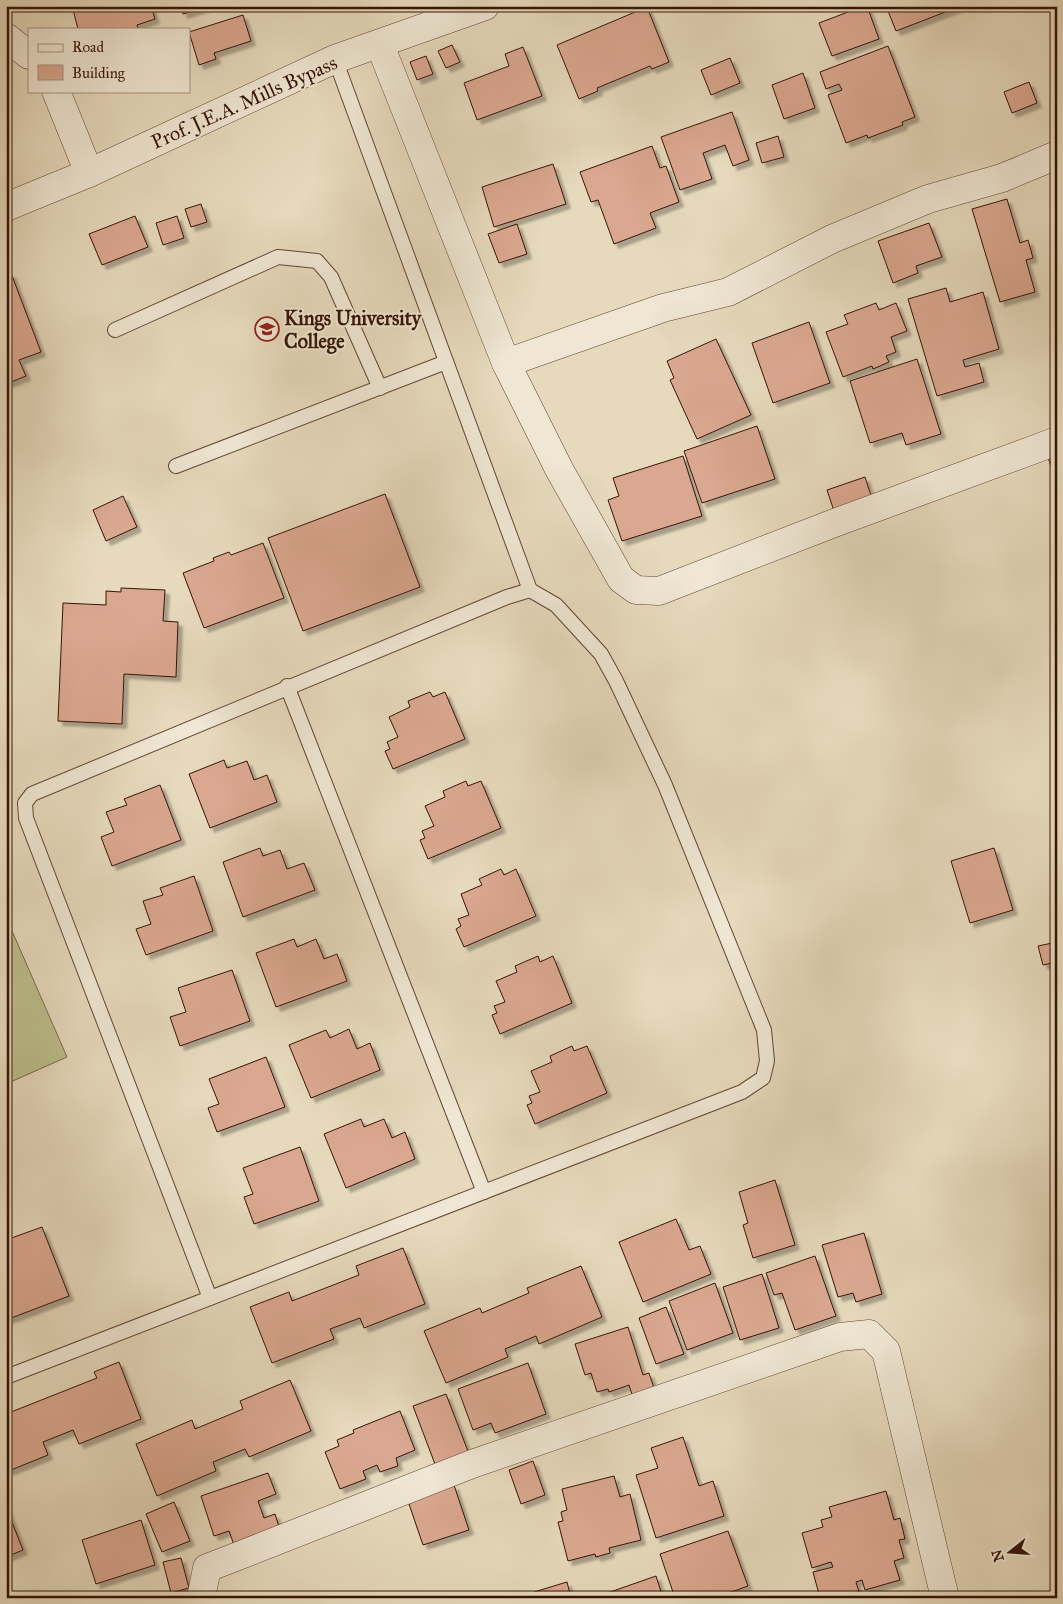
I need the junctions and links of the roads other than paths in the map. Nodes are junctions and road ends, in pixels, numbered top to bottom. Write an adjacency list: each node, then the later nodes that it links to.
1 (484, 6): 3 (street, Prof. J.E.A. Mills Bypass)
2 (6, 37): 4 (street)
3 (380, 45): 5 (street, Prof. J.E.A. Mills Bypass); 12 (street)
4 (28, 54)
5 (335, 59): 8 (street, Prof. J.E.A. Mills Bypass); 11 (lane)
6 (56, 92): 8 (street)
7 (1057, 156): 12 (street)
8 (89, 173): 9 (street, Prof. J.E.A. Mills Bypass)
9 (6, 207)
10 (115, 330): 13 (lane)
11 (446, 362): 13 (lane); 16 (lane)
12 (506, 363): 14 (street)
13 (380, 388): 15 (lane)
14 (1057, 441)
15 (176, 466)
16 (530, 590): 17 (lane); 18 (lane)
17 (287, 686): 18 (lane); 19 (lane)
18 (484, 1192): 19 (lane)
19 (210, 1298): 20 (lane)
20 (6, 1377)
21 (201, 1598): 22 (street)
22 (945, 1598)

